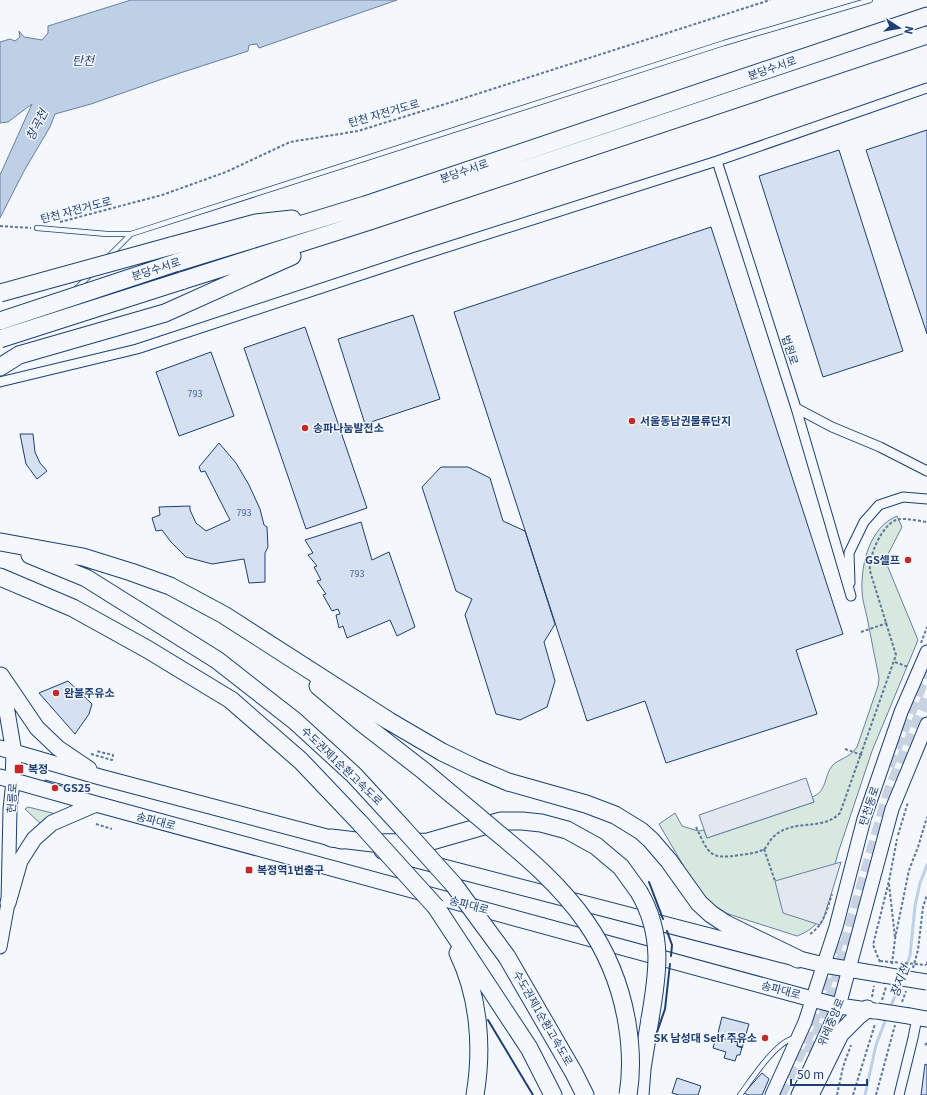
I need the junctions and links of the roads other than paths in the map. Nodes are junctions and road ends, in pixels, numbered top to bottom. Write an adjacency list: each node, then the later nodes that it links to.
1 (870, 0): 8 (lane)
2 (927, 16): 6 (highway, 분당수서로)
3 (927, 35): 6 (highway, 분당수서로)
4 (927, 88): 5 (street)
5 (717, 161): 16 (street); 17 (street, 법원로)
6 (367, 213): 9 (highway, bridge); 12 (highway, 분당수서로, bridge); 13 (highway, 분당수서로, bridge); 15 (highway)
7 (37, 228): 8 (lane)
8 (131, 234): 10 (lane)
9 (0, 293)
10 (58, 306)
11 (40, 320): 14 (lane)
12 (0, 321)
13 (0, 339)
14 (0, 345)
15 (0, 367)
16 (0, 382)
17 (796, 408): 18 (street); 19 (street, 법원로)
18 (927, 471)
19 (927, 499)
20 (0, 542): 22 (highway); 46 (highway, 수도권제1순환고속도로, bridge)
21 (0, 577): 33 (highway, bridge)
22 (264, 641): 35 (highway); 47 (highway, bridge)
23 (927, 652): 36 (main road, 탄천동로)
24 (0, 674): 27 (main road, 헌릉로); 28 (main road)
25 (927, 724): 37 (main road)
26 (0, 748): 27 (main road)
27 (14, 753): 28 (main road); 29 (main road, 헌릉로)
28 (100, 777): 31 (main road)
29 (6, 779): 30 (main road, 송파대로); 32 (main road, 헌릉로)
30 (96, 804): 32 (main road); 39 (main road, 송파대로)
31 (331, 838): 35 (main road); 48 (highway, bridge)
32 (8, 903): 34 (main road, 헌릉로)
33 (436, 908): 44 (highway); 45 (highway)
34 (0, 947)
35 (798, 959): 36 (main road)
36 (824, 965): 37 (main road); 39 (main road)
37 (850, 969): 38 (main road, bridge); 40 (main road, 위례중앙로)
38 (927, 982)
39 (812, 999): 40 (main road, 송파대로); 43 (main road)
40 (839, 1006): 41 (main road, 송파대로); 51 (main road, 위례중앙로)
41 (874, 1012): 42 (main road, 송파대로, bridge); 52 (highway)
42 (910, 1016): 53 (street)
43 (796, 1044): 49 (lane); 50 (main road)
44 (475, 1095)
45 (553, 1095)
46 (585, 1095)
47 (628, 1095)
48 (640, 1095)
49 (740, 1095)
50 (772, 1095)
51 (798, 1095)
52 (810, 1095)
53 (899, 1095)

